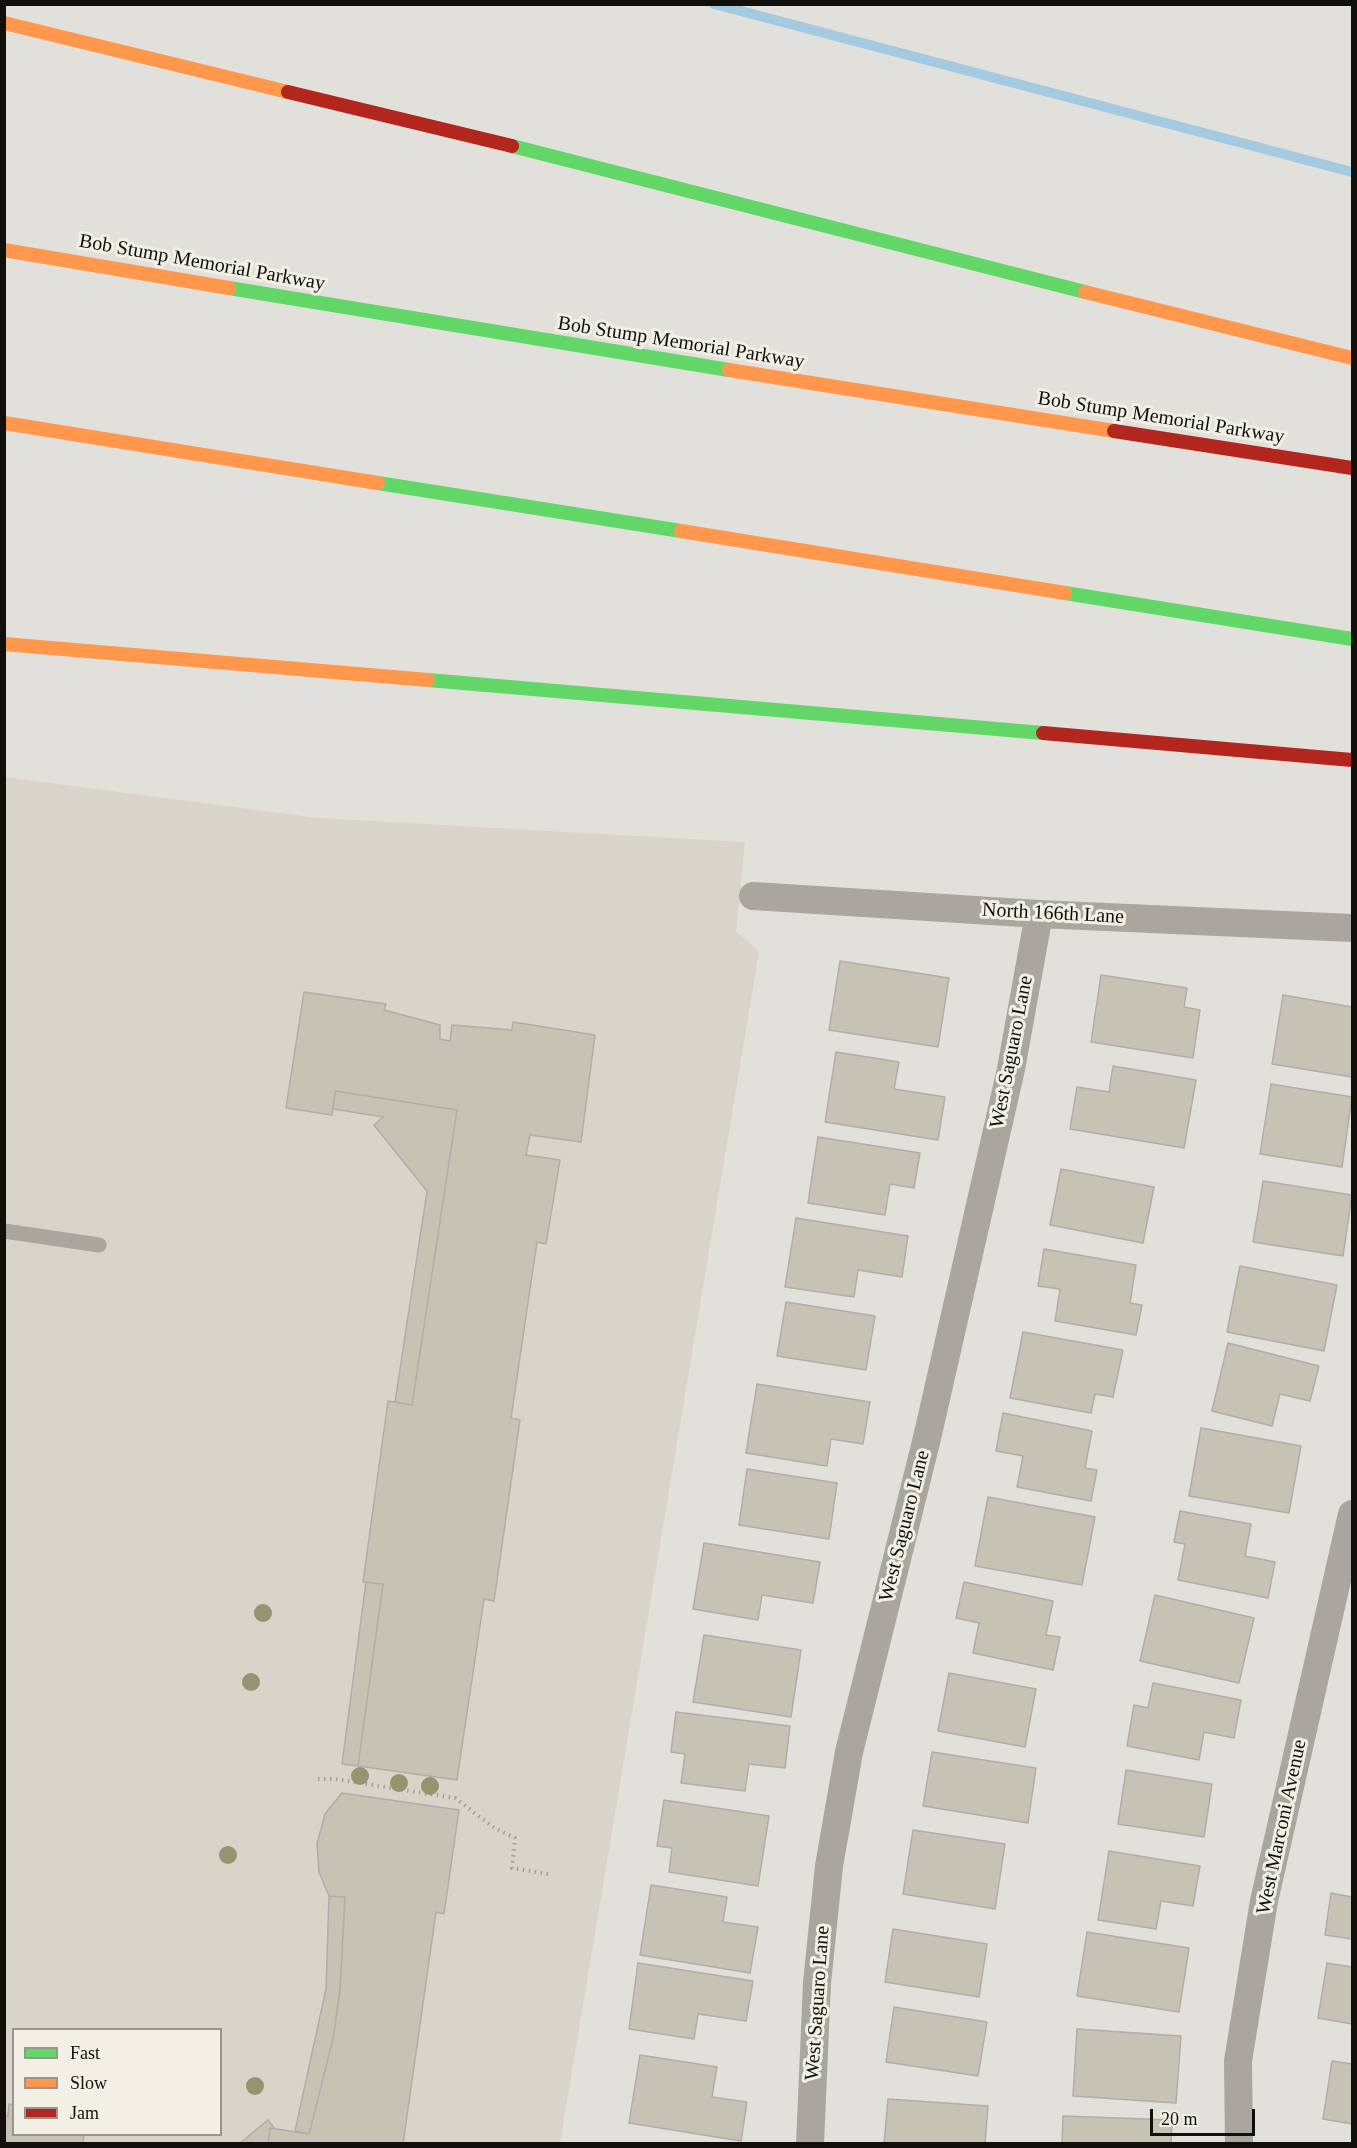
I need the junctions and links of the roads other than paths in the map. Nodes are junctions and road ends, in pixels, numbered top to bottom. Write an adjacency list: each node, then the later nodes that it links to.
1 (4, 23): 3 (highway)
2 (4, 250): 5 (highway, Bob Stump Memorial Parkway)
3 (1353, 358)
4 (4, 423): 6 (highway)
5 (1353, 468)
6 (1353, 639)
7 (4, 644): 8 (highway)
8 (1353, 760)
9 (753, 896): 10 (street, North 166th Lane)
10 (1039, 914): 11 (street, North 166th Lane); 15 (street, West Saguaro Lane)
11 (1353, 928)
12 (4, 1231): 13 (lane)
13 (99, 1245)
14 (1353, 1514): 16 (street, West Marconi Avenue)
15 (810, 2144)
16 (1239, 2144)

